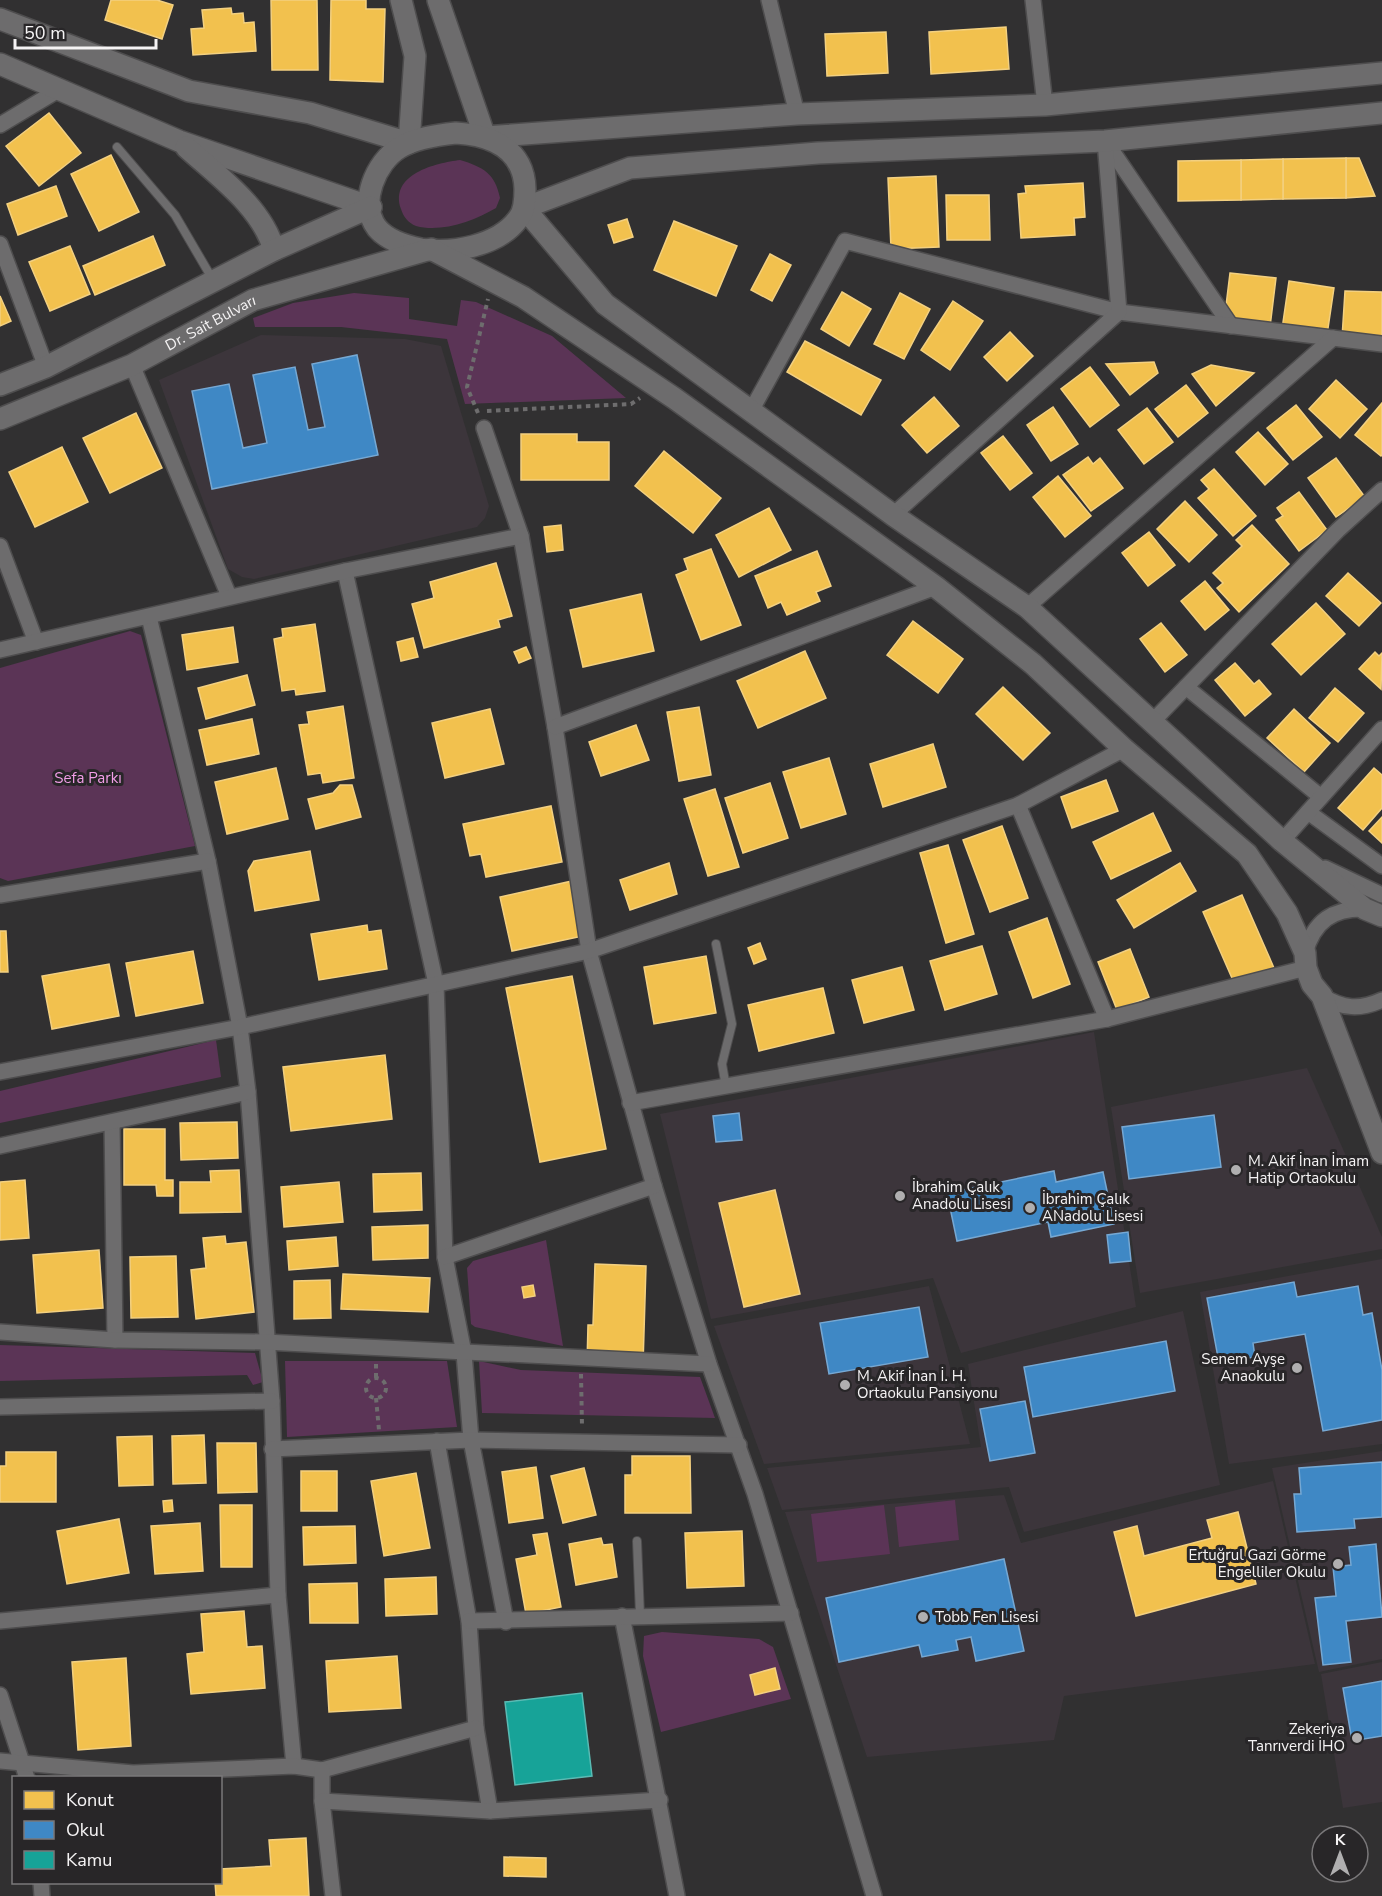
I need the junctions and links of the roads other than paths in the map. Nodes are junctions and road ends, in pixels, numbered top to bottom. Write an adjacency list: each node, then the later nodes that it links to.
1 (401, 0): 16 (main road)
2 (438, 0): 13 (main road)
3 (769, 0): 11 (street)
4 (1033, 0): 9 (street)
5 (0, 19): 16 (main road)
6 (0, 64): 8 (main road)
7 (1382, 73): 9 (main road)
8 (60, 89): 12 (street); 14 (main road)
9 (1045, 105): 11 (main road)
10 (1382, 112): 15 (main road)
11 (797, 114): 13 (main road)
12 (0, 125)
13 (485, 137): 16 (main road); 19 (main road)
14 (179, 141): 18 (main road); 22 (main road)
15 (1105, 141): 19 (main road); 24 (street); 25 (street)
16 (409, 143): 18 (main road)
17 (117, 147): 23 (lane)
18 (371, 207): 21 (main road); 22 (main road)
19 (524, 208): 21 (main road); 31 (main road)
20 (0, 244): 29 (street)
21 (430, 249): 28 (main road, Dr. Sait Bulvarı); 39 (main road)
22 (274, 250): 23 (main road)
23 (214, 281): 29 (main road)
24 (1119, 312): 25 (street); 31 (street); 35 (street)
25 (1231, 326): 26 (street)
26 (1333, 338): 27 (street); 41 (street)
27 (1382, 344)
28 (132, 365): 32 (main road, Dr. Sait Bulvarı); 40 (street)
29 (46, 367): 30 (main road)
30 (0, 385)
31 (751, 411): 35 (main road)
32 (0, 419)
33 (484, 428): 36 (street)
34 (1382, 490): 45 (street)
35 (893, 515): 41 (main road)
36 (521, 536): 38 (street); 47 (street)
37 (0, 546): 43 (street)
38 (345, 571): 40 (street); 62 (street)
39 (936, 587): 47 (street); 49 (main road)
40 (229, 596): 42 (street)
41 (1027, 607): 46 (main road)
42 (149, 617): 43 (street); 54 (street)
43 (36, 642): 44 (street)
44 (0, 650)
45 (1186, 687): 46 (street); 50 (street)
46 (1153, 721): 53 (main road)
47 (555, 727): 60 (street)
48 (1382, 729): 50 (street)
49 (1124, 749): 51 (street); 61 (main road)
50 (1321, 797): 52 (street)
51 (1018, 805): 60 (street); 65 (street)
52 (1308, 812): 53 (street); 55 (street)
53 (1290, 847): 56 (street); 58 (main road)
54 (207, 861): 57 (street); 66 (street)
55 (1382, 866)
56 (1382, 895)
57 (0, 896)
58 (1374, 912): 61 (street)
59 (716, 944): 68 (lane)
60 (589, 951): 62 (street); 70 (street)
61 (1306, 960): 63 (main road); 65 (street)
62 (436, 984): 66 (street); 75 (street)
63 (1322, 996): 64 (street); 73 (main road)
64 (1382, 1000)
65 (1107, 1019): 68 (street)
66 (240, 1027): 67 (street); 69 (street)
67 (0, 1072)
68 (726, 1087): 70 (street)
69 (248, 1092): 71 (street); 78 (street)
70 (630, 1103): 74 (street)
71 (112, 1122): 72 (street); 77 (street)
72 (0, 1146)
73 (1382, 1153)
74 (654, 1186): 75 (street); 80 (street)
75 (446, 1257): 79 (street)
76 (0, 1332): 77 (street)
77 (115, 1340): 78 (street)
78 (266, 1342): 79 (street); 81 (street)
79 (464, 1353): 80 (street); 83 (street)
80 (709, 1364): 85 (street)
81 (272, 1401): 82 (street); 86 (street)
82 (0, 1407)
83 (471, 1440): 84 (street); 85 (street); 94 (street)
84 (437, 1442): 86 (street); 93 (street)
85 (739, 1445): 89 (street)
86 (272, 1449): 88 (street)
87 (637, 1541): 90 (lane)
88 (278, 1595): 92 (street); 98 (street)
89 (791, 1613): 90 (street); 106 (street)
90 (640, 1615): 91 (street)
91 (622, 1616): 94 (street); 101 (street)
92 (0, 1621)
93 (469, 1621): 94 (street); 96 (street)
94 (506, 1622)
95 (0, 1695): 99 (street)
96 (476, 1728): 100 (street); 103 (street)
97 (0, 1761): 99 (street)
98 (294, 1766): 99 (street); 100 (street)
99 (26, 1770)
100 (322, 1770): 102 (street)
101 (660, 1800): 103 (street); 105 (street)
102 (322, 1801): 103 (street); 104 (street)
103 (490, 1811)
104 (333, 1896)
105 (677, 1896)
106 (874, 1896)

